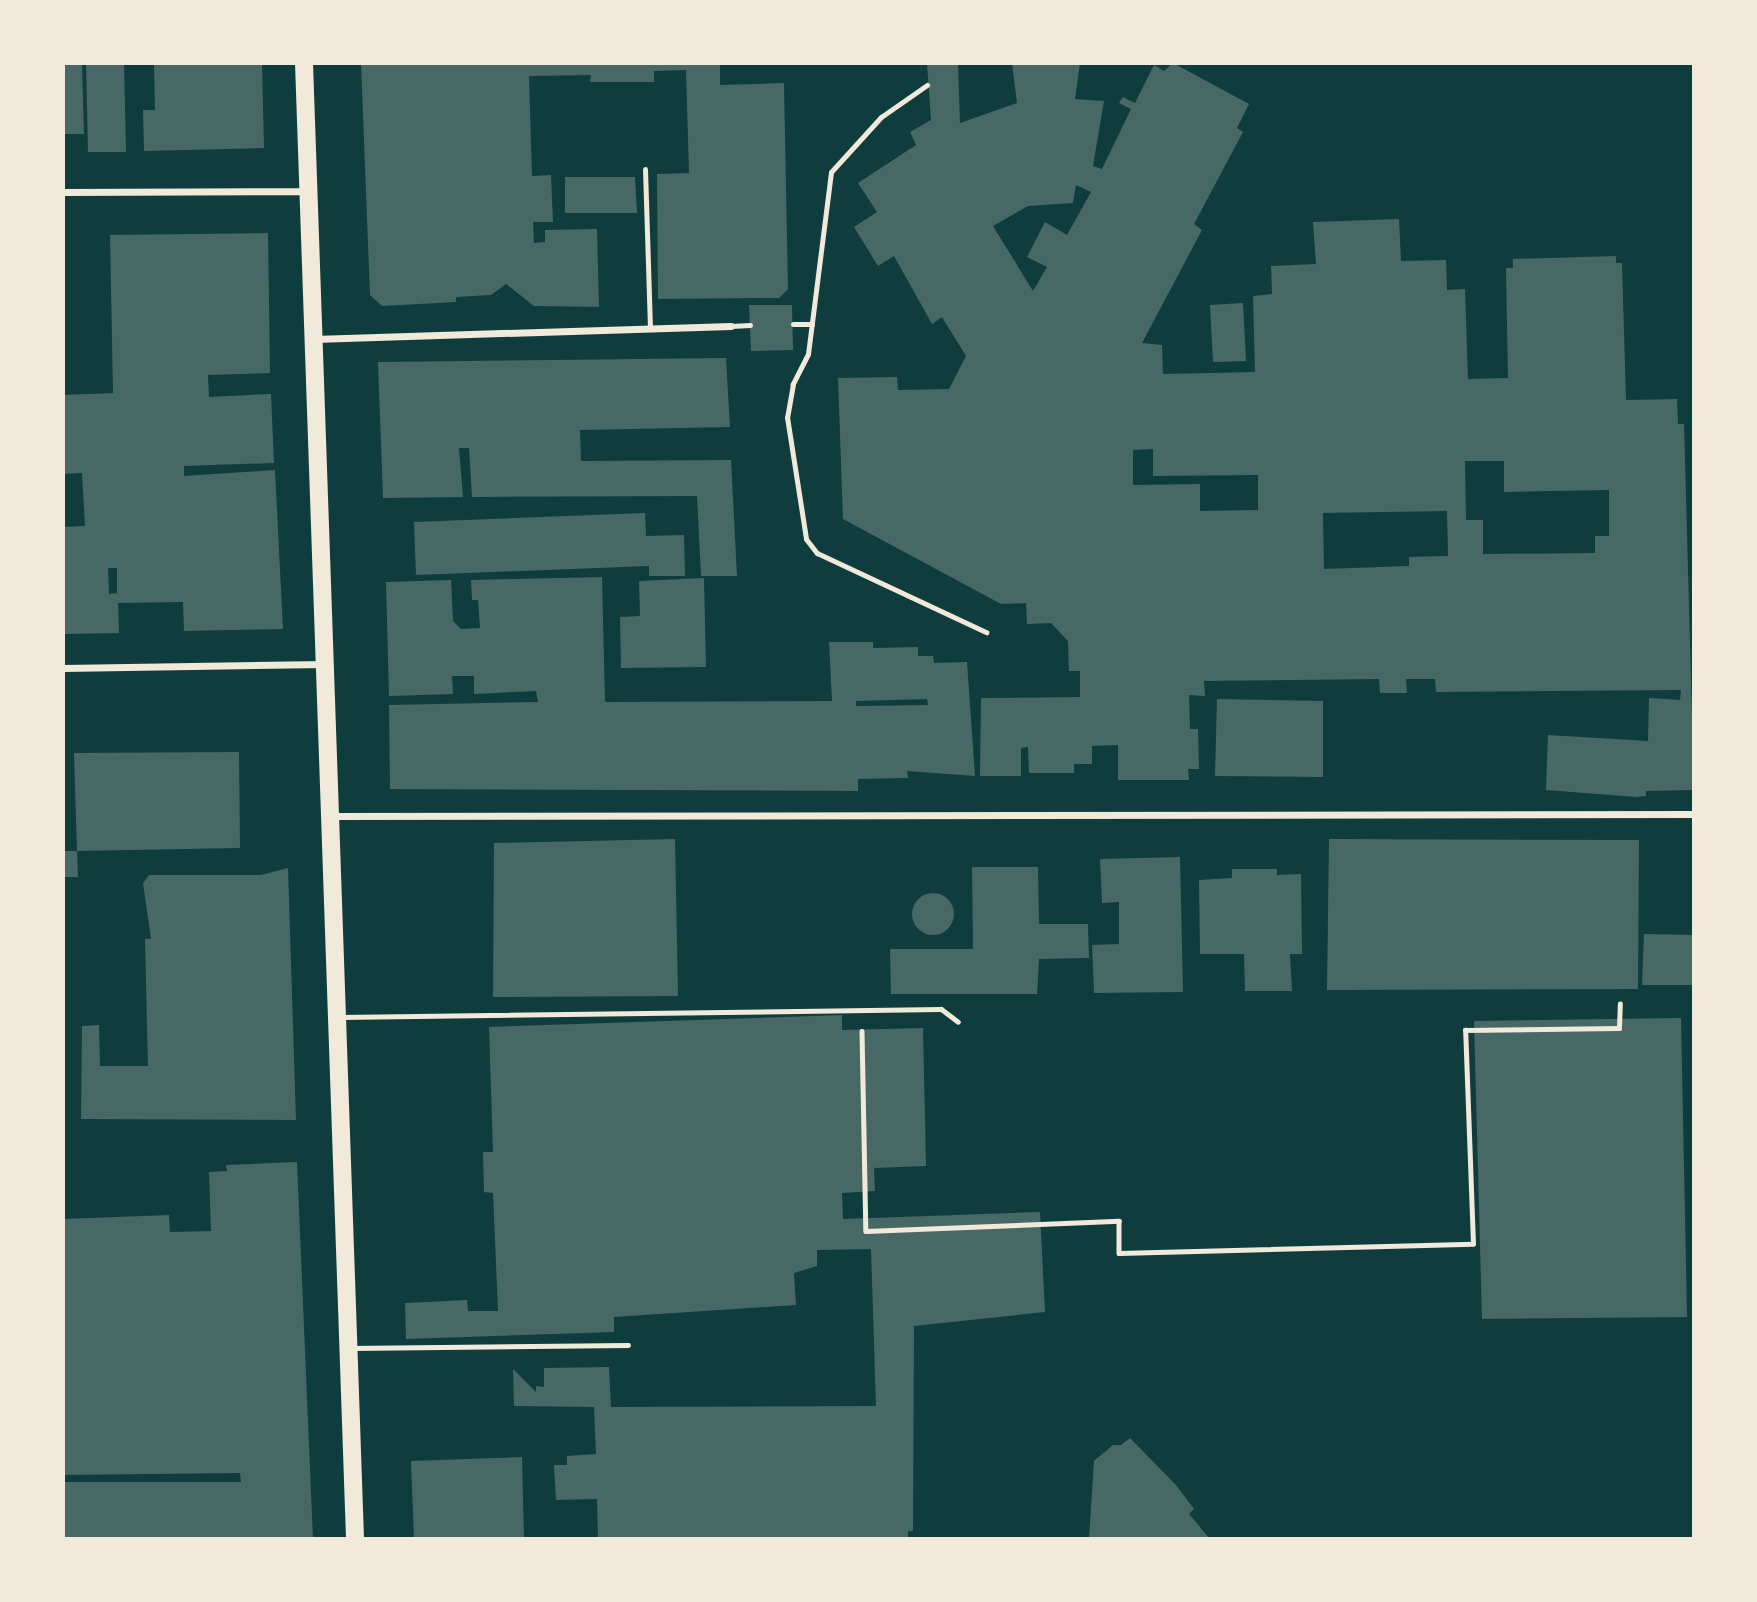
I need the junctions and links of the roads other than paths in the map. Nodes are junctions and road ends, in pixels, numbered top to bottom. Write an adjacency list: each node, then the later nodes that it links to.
1 (304, 63): 4 (main road)
2 (927, 85): 7 (lane)
3 (645, 169): 10 (lane)
4 (309, 191): 5 (street); 11 (main road)
5 (63, 192)
6 (793, 324): 7 (lane)
7 (812, 324): 12 (lane)
8 (750, 325): 9 (lane)
9 (731, 326): 10 (street)
10 (650, 328): 11 (street)
11 (313, 339): 13 (main road)
12 (986, 632)
13 (325, 664): 14 (street); 16 (main road)
14 (63, 668)
15 (1694, 814): 16 (street)
16 (330, 816): 17 (main road)
17 (337, 1017): 18 (lane); 20 (main road)
18 (958, 1022)
19 (628, 1345): 20 (lane)
20 (348, 1348): 21 (main road)
21 (355, 1539)

